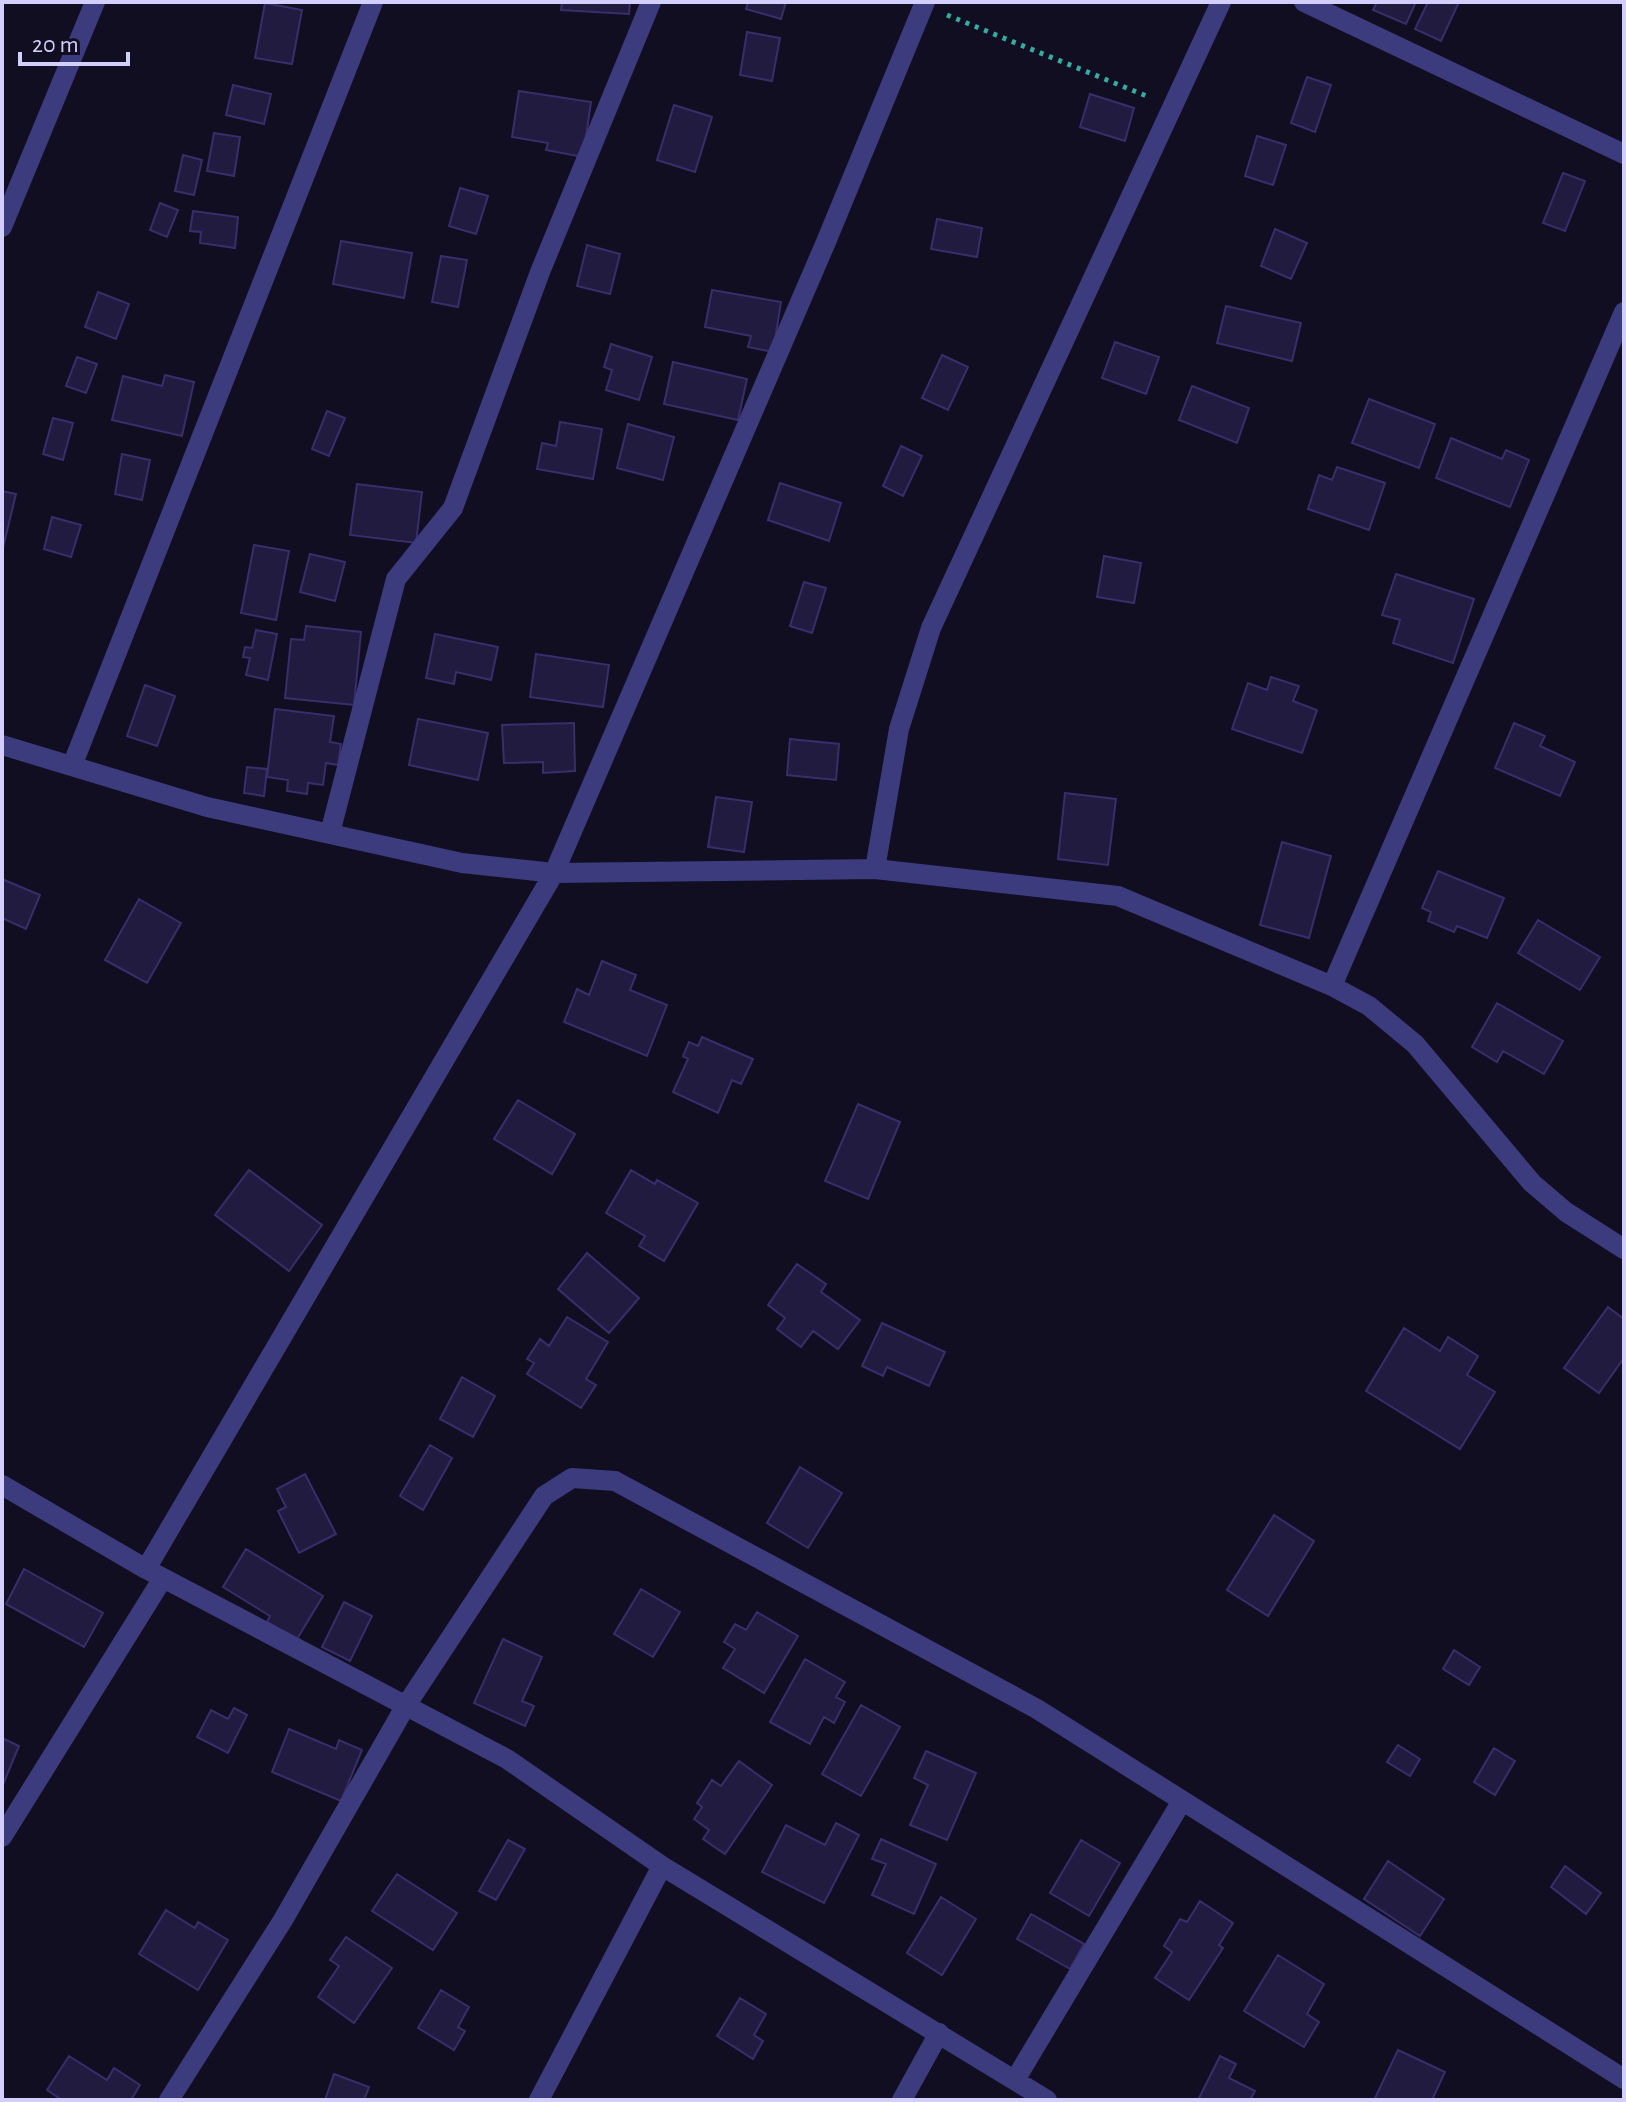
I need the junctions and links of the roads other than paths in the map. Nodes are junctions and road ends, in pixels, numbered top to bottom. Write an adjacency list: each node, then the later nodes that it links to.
1 (95, 2): 8 (street)
2 (373, 2): 11 (street)
3 (651, 2): 12 (street)
4 (1221, 2): 13 (street)
5 (1304, 2): 7 (street)
6 (924, 4): 14 (street)
7 (1624, 154)
8 (2, 227)
9 (1624, 312): 15 (street)
10 (2, 745): 11 (street)
11 (72, 766): 12 (street)
12 (330, 833): 14 (street)
13 (875, 869): 14 (street); 15 (street)
14 (554, 873): 18 (street)
15 (1332, 986): 16 (street)
16 (1624, 1249)
17 (2, 1485): 18 (street)
18 (155, 1574): 19 (street); 21 (street)
19 (405, 1707): 20 (street); 22 (street); 26 (street)
20 (1182, 1801): 24 (street); 25 (street)
21 (2, 1837)
22 (662, 1866): 23 (street); 27 (street)
23 (939, 2033): 25 (street); 28 (street)
24 (1624, 2079)
25 (1015, 2080): 29 (street)
26 (169, 2100)
27 (539, 2100)
28 (902, 2100)
29 (1047, 2100)

